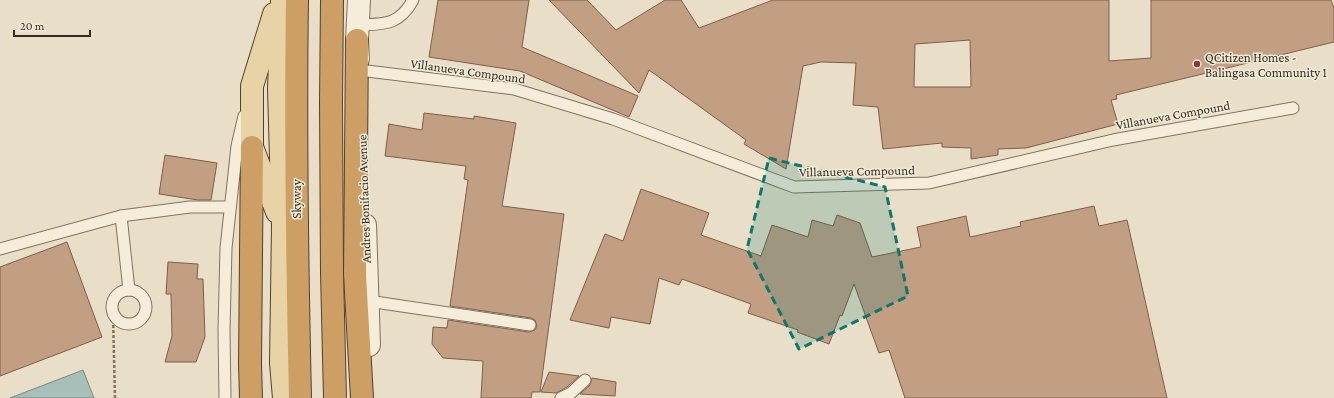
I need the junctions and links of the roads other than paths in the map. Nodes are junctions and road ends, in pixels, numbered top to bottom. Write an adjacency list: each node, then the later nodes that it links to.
1 (278, 0): 9 (main road)
2 (282, 0): 14 (main road)
3 (297, 0): 23 (highway, Skyway)
4 (331, 0): 24 (highway, bridge); 25 (main road)
5 (359, 0): 7 (street, Andres Bonifacio Avenue)
6 (412, 0): 7 (lane)
7 (357, 33): 8 (street, Andres Bonifacio Avenue); 26 (highway)
8 (359, 70): 10 (lane, Villanueva Compound); 17 (street, Andres Bonifacio Avenue)
9 (252, 86): 11 (main road); 12 (lane)
10 (1293, 108)
11 (252, 147): 14 (main road); 21 (highway)
12 (230, 207): 13 (lane); 20 (lane)
13 (121, 216): 15 (lane); 16 (lane)
14 (283, 226): 22 (main road)
15 (0, 249)
16 (129, 290): 16 (lane)
17 (368, 301): 18 (lane); 27 (street, Andres Bonifacio Avenue)
18 (530, 325)
19 (585, 380): 28 (lane)
20 (225, 398)
21 (251, 398)
22 (284, 398)
23 (300, 398)
24 (335, 398)
25 (338, 398)
26 (362, 398)
27 (370, 398)
28 (561, 398)

